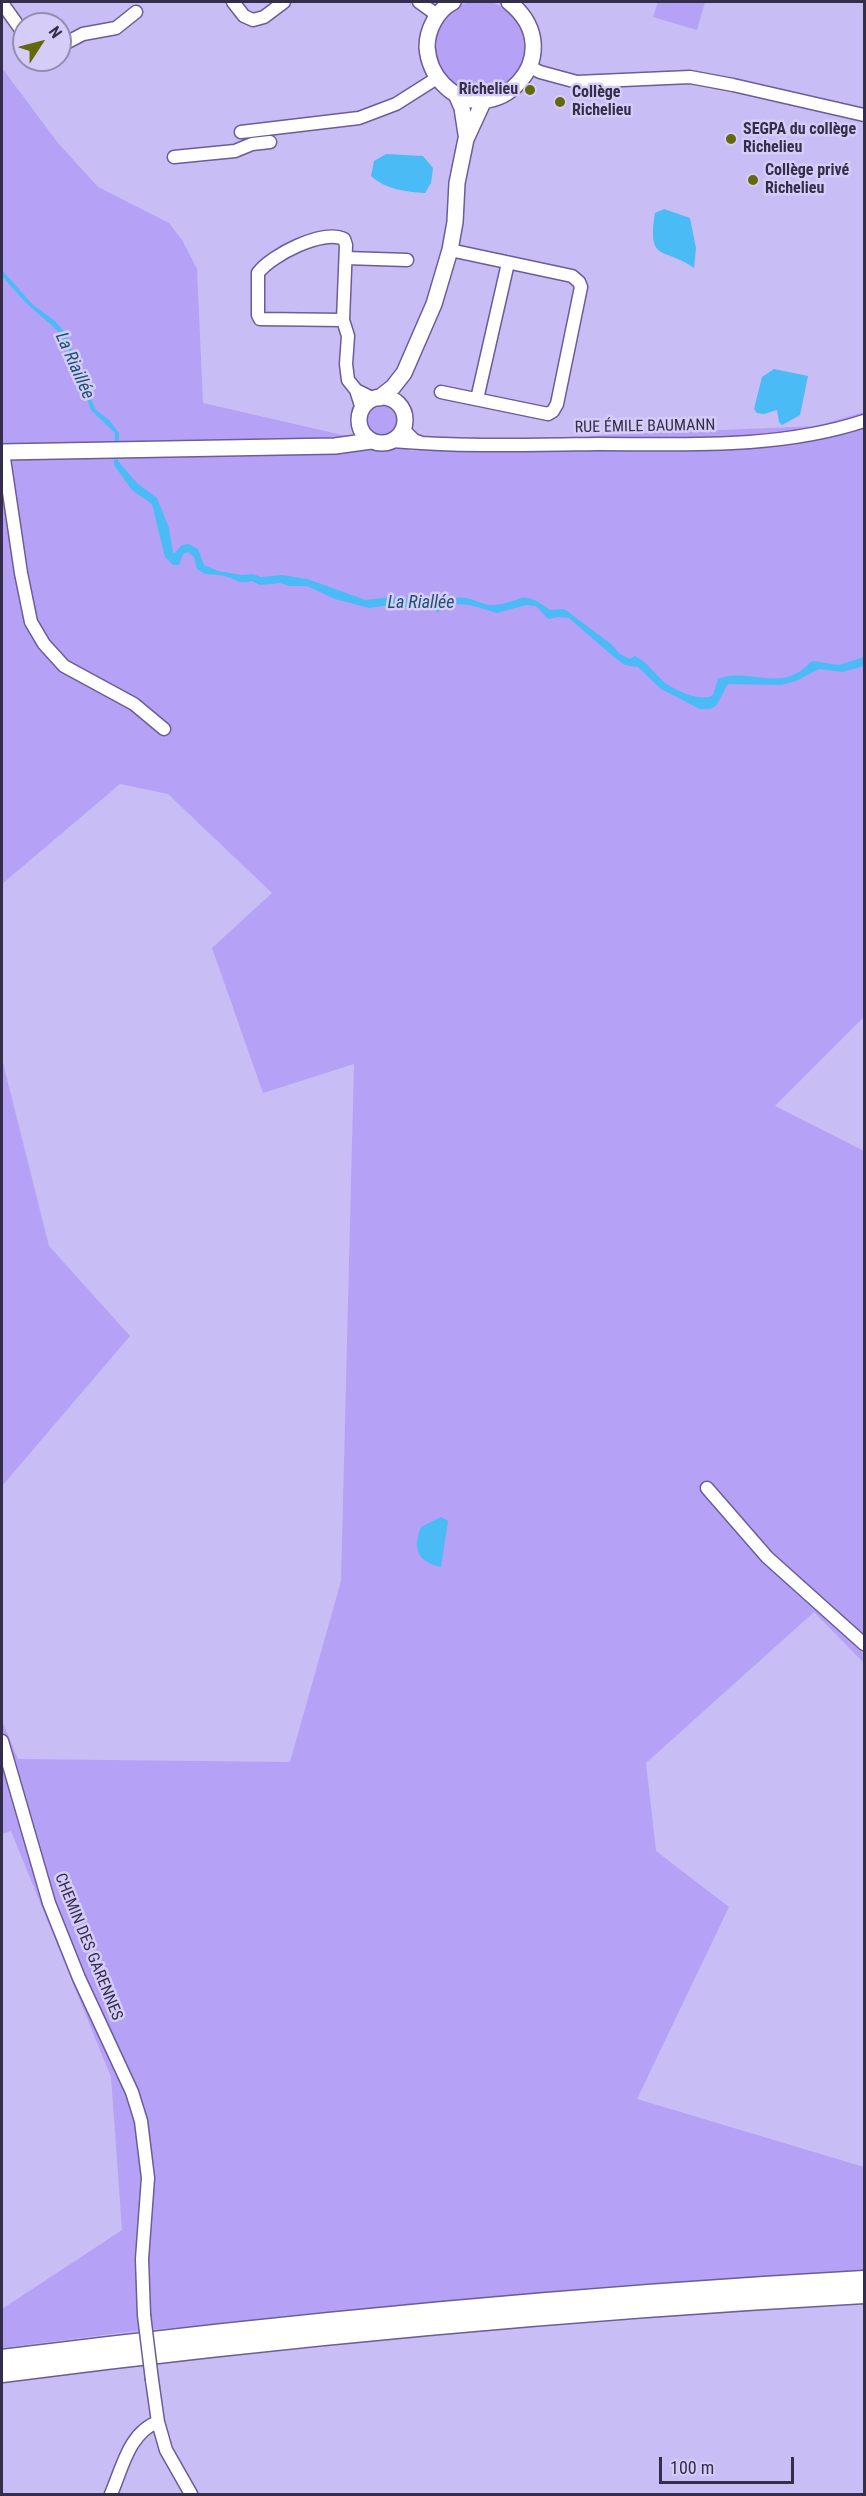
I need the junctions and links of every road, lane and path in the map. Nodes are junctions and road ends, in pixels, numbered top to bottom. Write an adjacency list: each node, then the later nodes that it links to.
1 (233, 2): 2 (street)
2 (284, 2)
3 (419, 2): 8 (street)
4 (453, 2): 8 (main road)
5 (2, 3): 9 (street)
6 (520, 4): 11 (main road)
7 (136, 12): 10 (street)
8 (437, 15): 12 (main road)
9 (12, 17)
10 (72, 40)
11 (530, 67): 14 (main road); 15 (street)
12 (437, 78): 13 (main road); 18 (street)
13 (456, 94): 14 (main road); 16 (main road)
14 (484, 100): 16 (main road)
15 (864, 115)
16 (466, 139): 20 (main road)
17 (270, 142): 18 (street)
18 (248, 146): 19 (street)
19 (174, 157)
20 (450, 250): 23 (street); 25 (main road)
21 (346, 258): 22 (street); 24 (street); 24 (street)
22 (407, 260)
23 (508, 263): 29 (street); 29 (street)
24 (343, 320): 26 (street)
25 (404, 373): 28 (main road); 30 (main road)
26 (356, 390): 28 (street); 31 (street)
27 (441, 392): 29 (street)
28 (376, 398): 30 (main road); 31 (main road)
29 (477, 399)
30 (401, 408): 33 (main road)
31 (360, 415): 34 (main road); 37 (main road)
32 (864, 421): 36 (street, RUE ÉMILE BAUMANN)
33 (403, 429): 35 (main road); 36 (street)
34 (371, 441): 35 (main road); 37 (main road)
35 (392, 441): 36 (street, RUE ÉMILE BAUMANN)
36 (423, 444)
37 (335, 446): 38 (main road)
38 (2, 452): 39 (street)
39 (164, 729)
40 (707, 1488): 41 (street)
41 (864, 1644)
42 (2, 1742): 47 (street, CHEMIN DES GARENNES, bridge)
43 (864, 2280): 45 (highway)
44 (864, 2294): 46 (highway)
45 (2, 2359)
46 (2, 2373)
47 (158, 2422): 48 (street); 49 (street, CHEMIN DES GARENNES)
48 (111, 2494)
49 (191, 2494)

